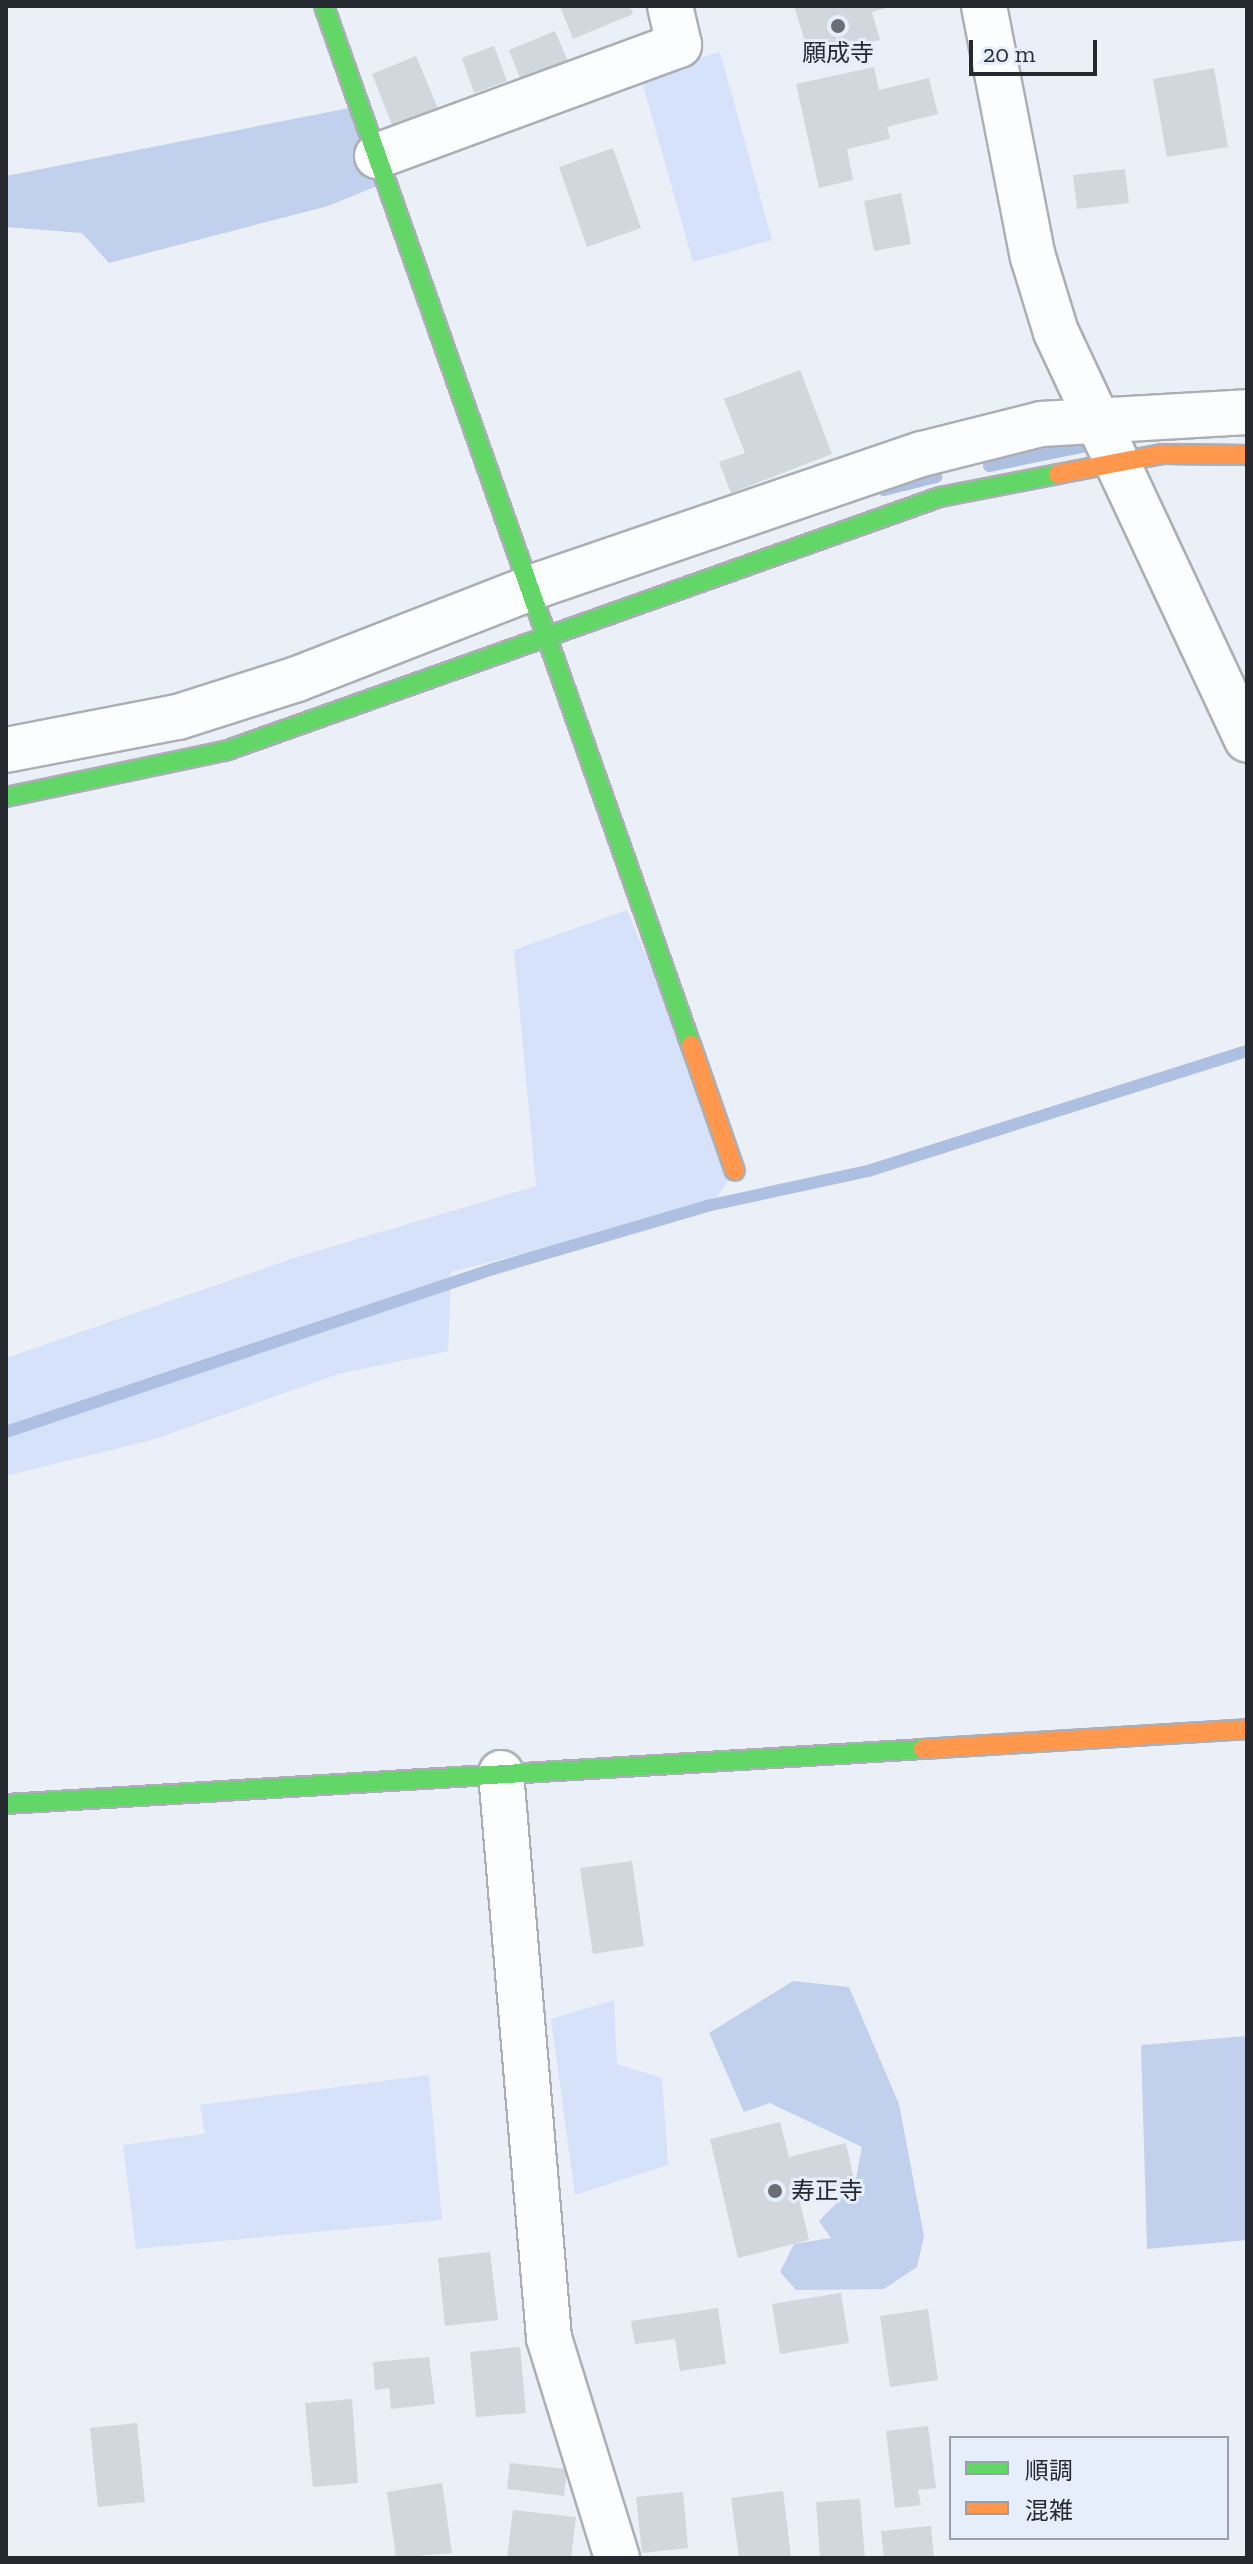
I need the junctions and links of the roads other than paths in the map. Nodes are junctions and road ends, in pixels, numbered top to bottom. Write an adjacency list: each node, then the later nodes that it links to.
1 (324, 6): 4 (street)
2 (670, 6): 4 (street)
3 (984, 6): 6 (street)
4 (377, 156): 9 (street)
5 (1247, 412): 6 (street)
6 (1095, 418): 8 (street); 9 (street)
7 (1247, 455): 8 (street)
8 (1115, 461): 10 (street); 11 (street)
9 (530, 588): 10 (street); 12 (street)
10 (547, 637): 13 (street); 14 (street)
11 (1247, 739)
12 (6, 750)
13 (6, 797)
14 (735, 1171)
15 (1247, 1729): 16 (street)
16 (501, 1773): 17 (street); 18 (street)
17 (6, 1804)
18 (617, 2558)

